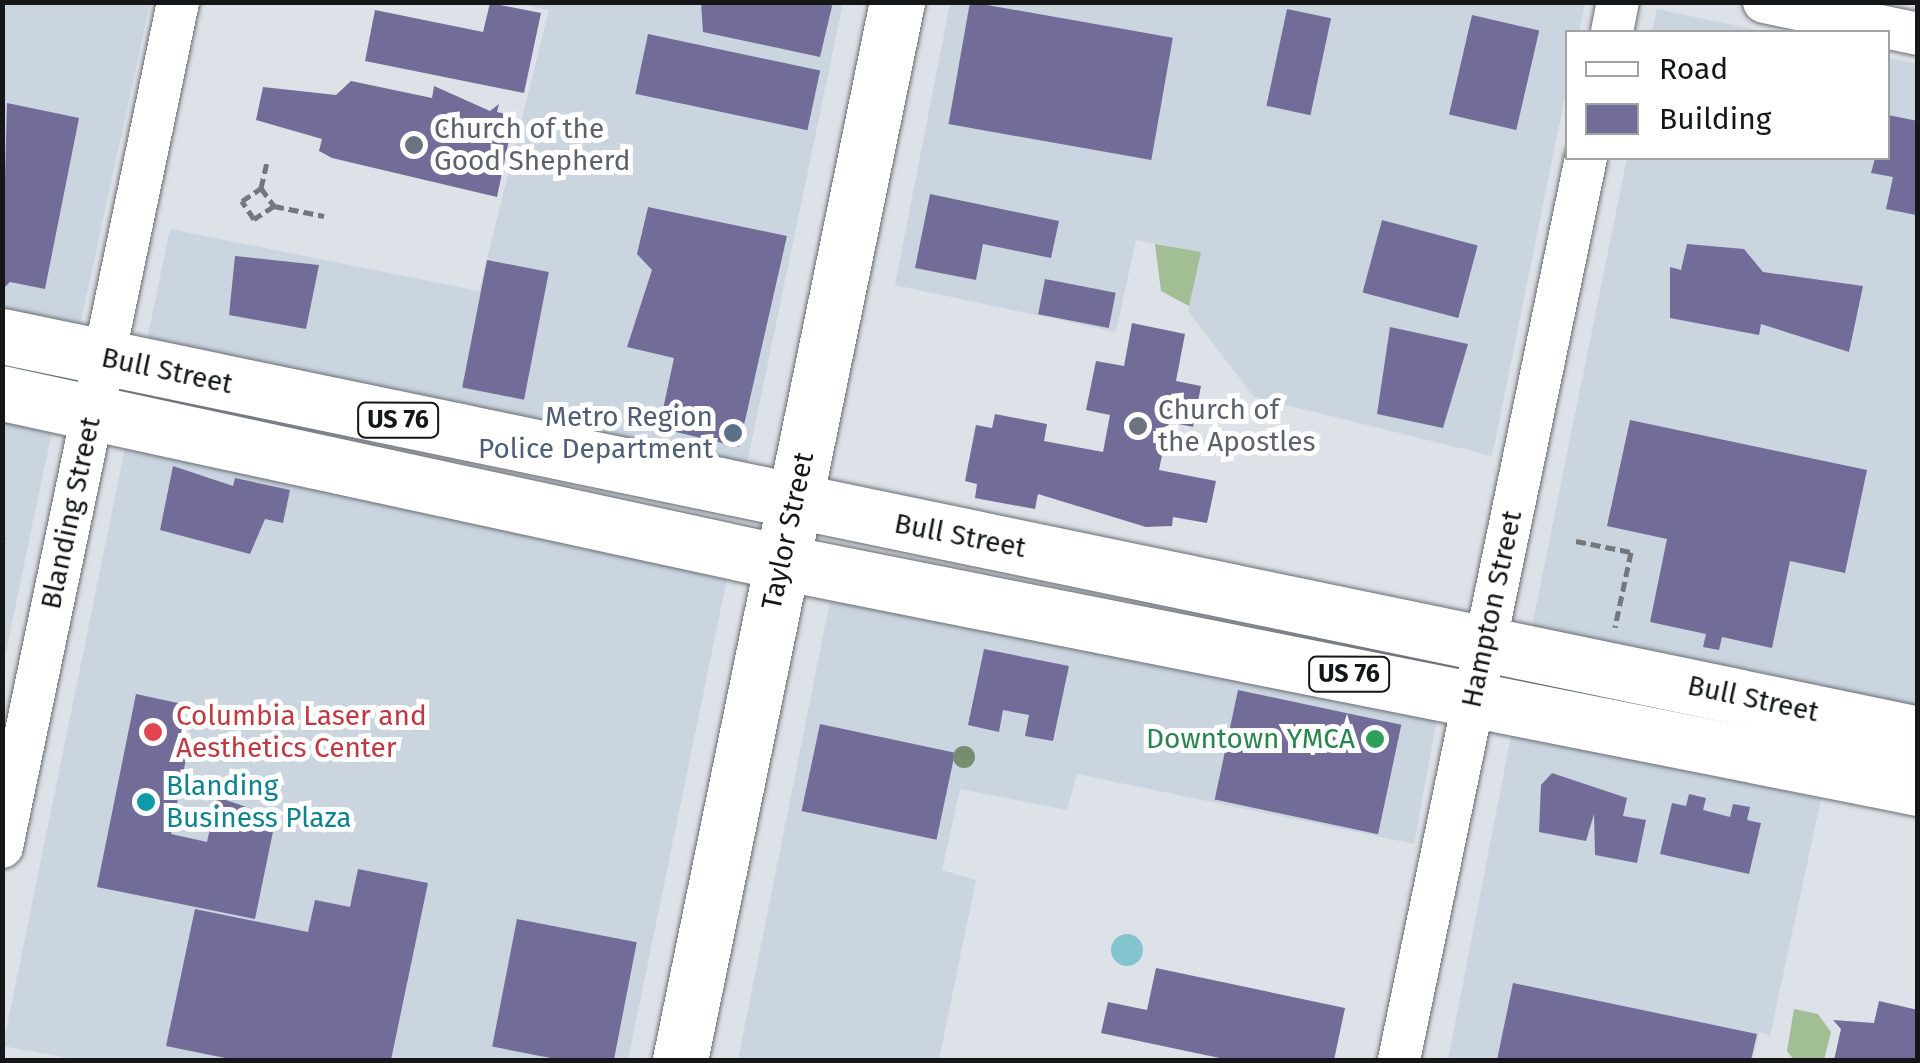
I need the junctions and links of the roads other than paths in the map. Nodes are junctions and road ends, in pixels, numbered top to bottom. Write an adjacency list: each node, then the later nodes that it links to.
1 (178, 2): 9 (street, Blanding Street)
2 (897, 2): 12 (main road, Taylor Street)
3 (1618, 2): 5 (street)
4 (1764, 2): 6 (street)
5 (1612, 30)
6 (1918, 34)
7 (1586, 160): 14 (street, Hampton Street)
8 (2, 336): 9 (main road, Bull Street / US 76)
9 (99, 357): 11 (street, Blanding Street); 12 (main road, Bull Street / US 76)
10 (2, 394): 11 (main road, Bull Street / US 76)
11 (93, 412): 13 (main road, Bull Street / US 76); 18 (street, Blanding Street)
12 (794, 502): 13 (main road, Taylor Street); 14 (main road, Bull Street / US 76)
13 (782, 562): 15 (main road, Bull Street / US 76); 19 (main road, Taylor Street)
14 (1485, 643): 15 (street, Hampton Street); 16 (main road, Bull Street / US 76)
15 (1473, 702): 17 (main road, Bull Street / US 76); 20 (street, Hampton Street)
16 (1918, 734)
17 (1918, 788)
18 (2, 847)
19 (680, 1060)
20 (1399, 1060)

